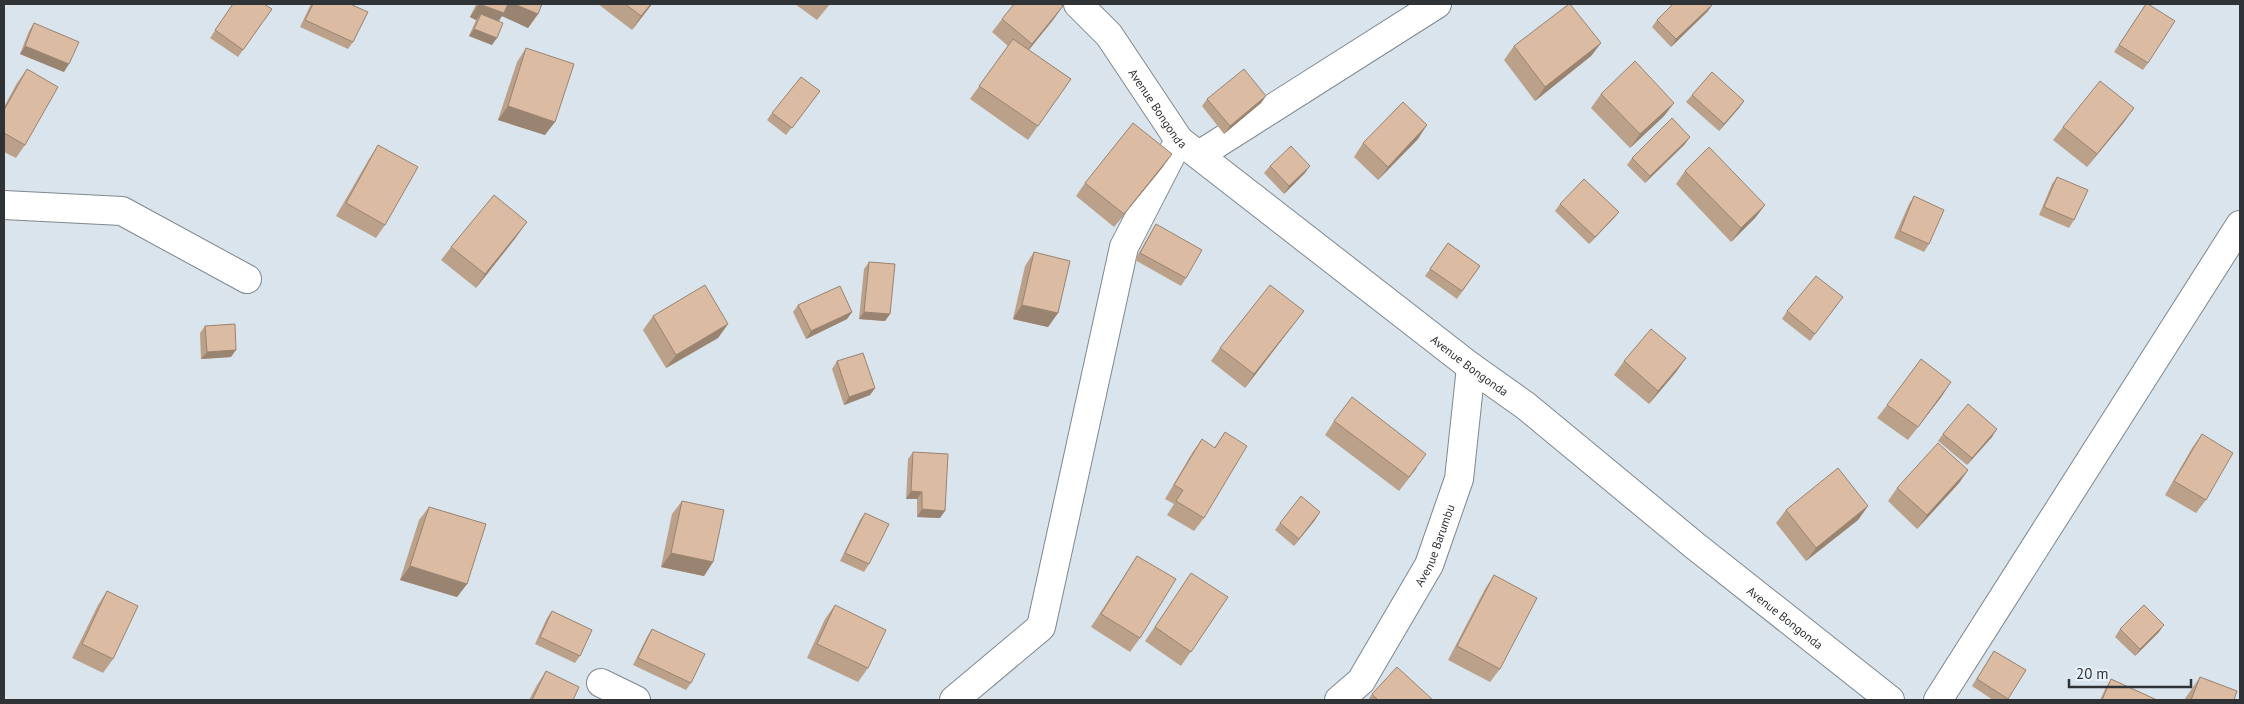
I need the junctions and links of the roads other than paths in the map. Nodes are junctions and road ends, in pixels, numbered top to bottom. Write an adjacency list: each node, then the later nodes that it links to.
1 (1078, 4): 3 (street, Avenue Bongonda)
2 (1437, 4): 3 (street)
3 (1189, 147): 7 (street, Avenue Bongonda); 10 (street)
4 (4, 205): 6 (street)
5 (2240, 225): 13 (street)
6 (247, 279)
7 (1471, 367): 11 (street, Avenue Barumbu); 12 (street, Avenue Bongonda)
8 (601, 683): 9 (street)
9 (636, 700)
10 (954, 700)
11 (1339, 700)
12 (1890, 700)
13 (1938, 700)

